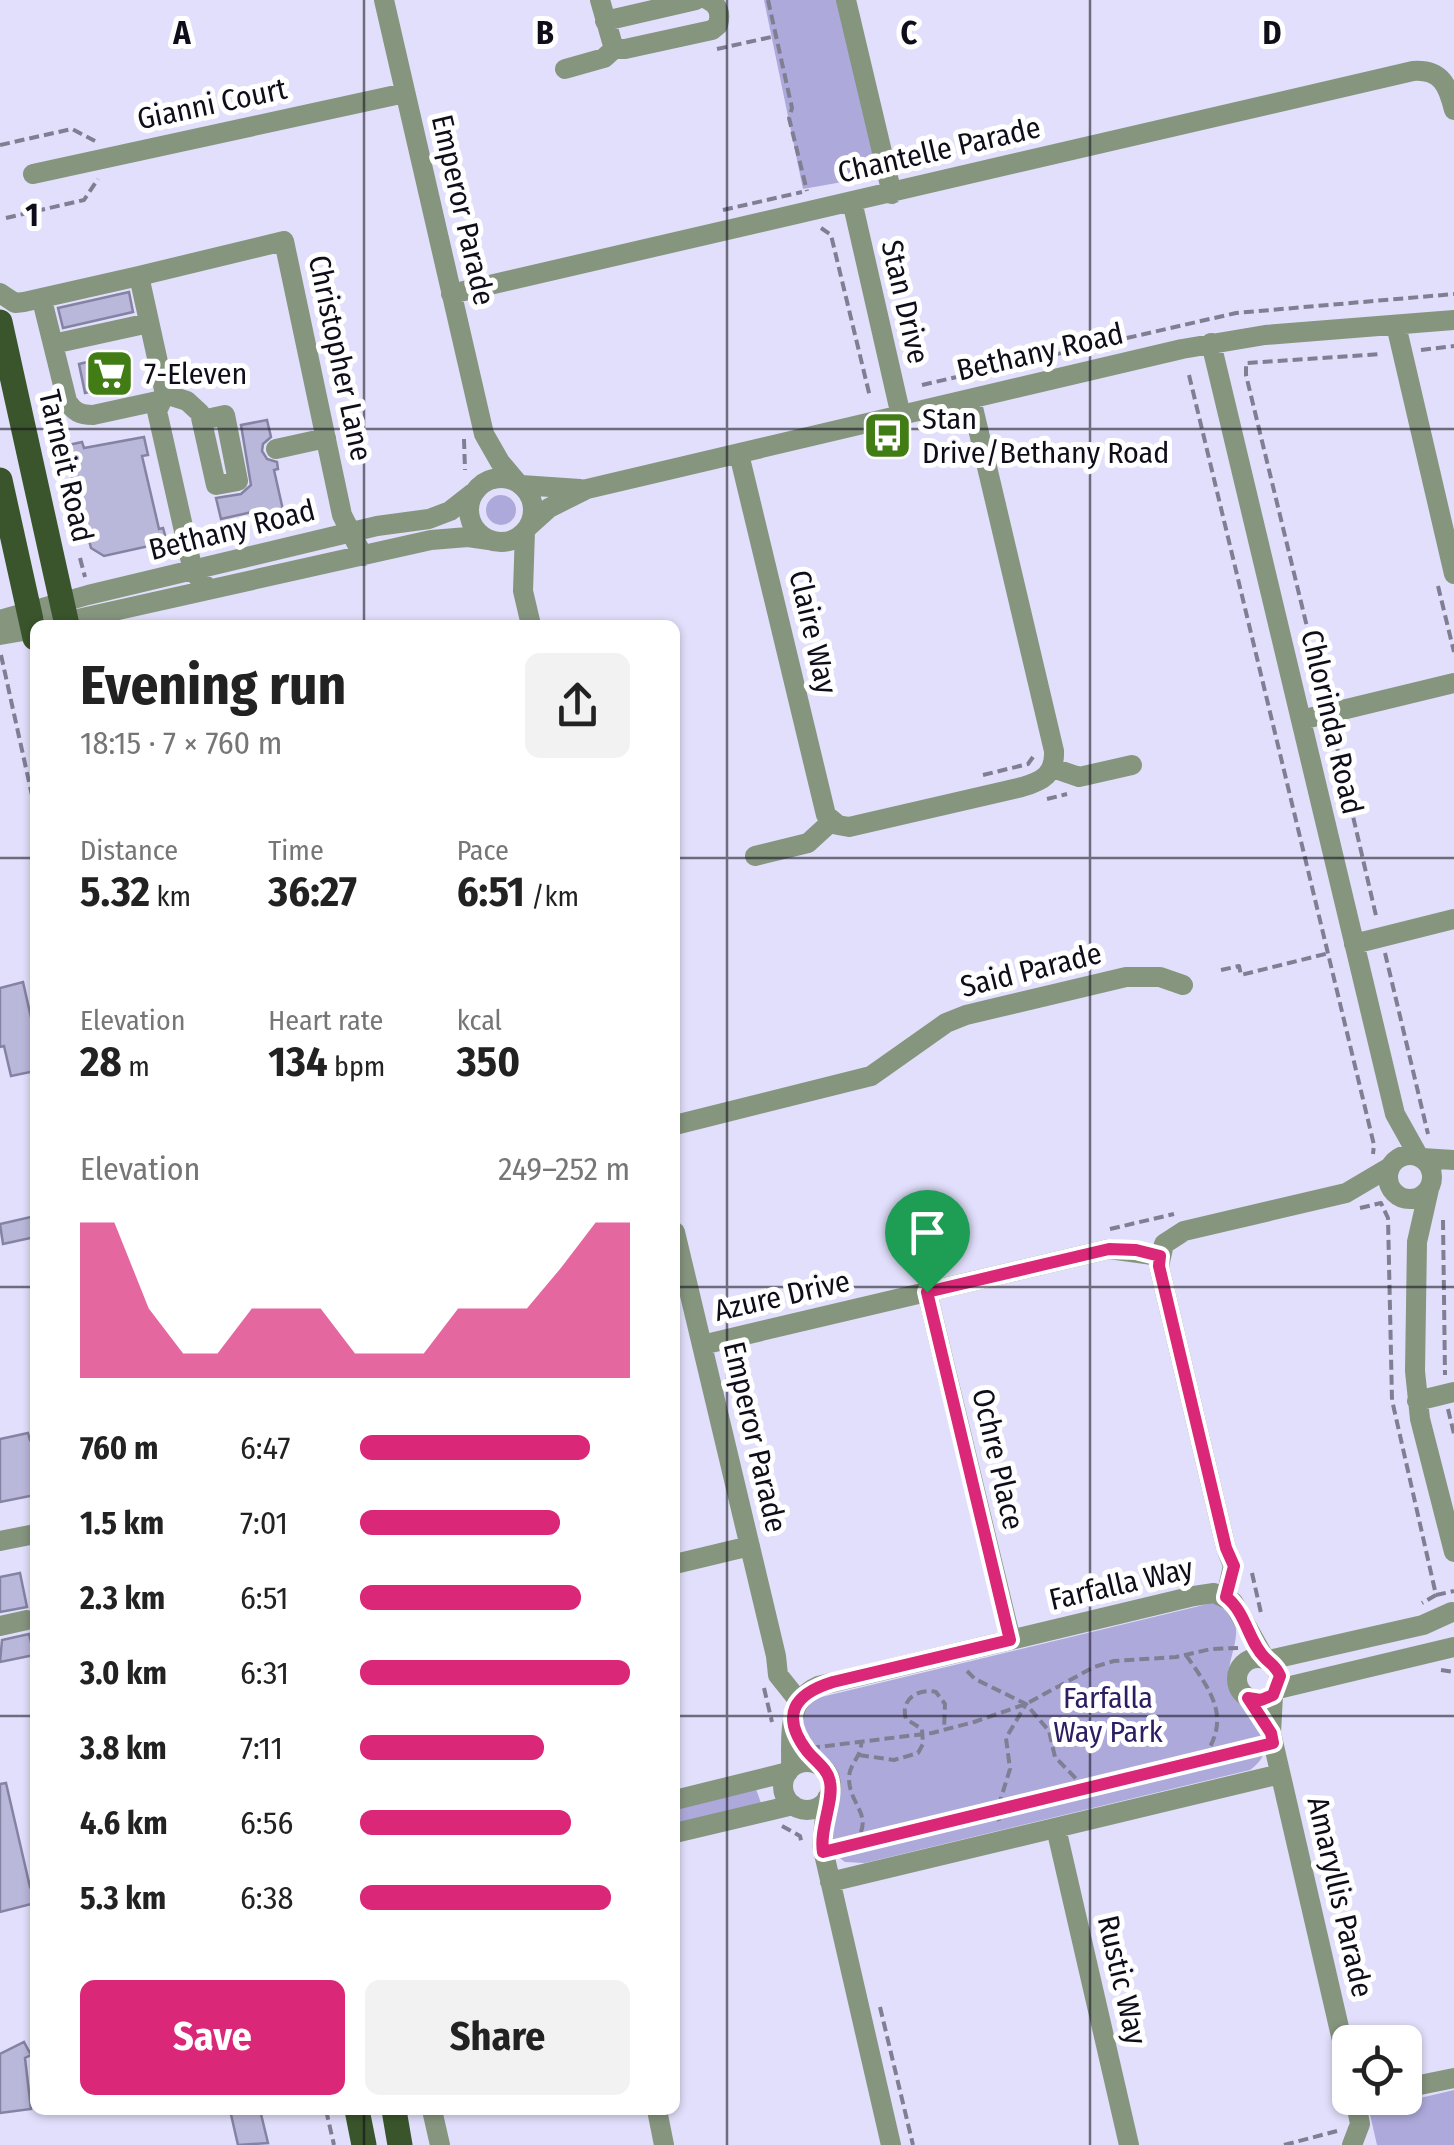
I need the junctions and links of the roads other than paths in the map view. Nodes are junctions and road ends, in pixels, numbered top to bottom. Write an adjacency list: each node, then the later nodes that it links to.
1 (384, 0): 8 (street, Emperor Parade)
2 (696, 0): 5 (street)
3 (708, 0): 6 (street)
4 (846, 0): 11 (street)
5 (603, 10): 6 (street)
6 (614, 48): 7 (street)
7 (565, 70)
8 (405, 93): 10 (street, Gianni Court); 15 (street, Emperor Parade)
9 (1454, 110): 11 (street, Chantelle Parade)
10 (33, 174)
11 (892, 194): 12 (street, Chantelle Parade)
12 (852, 202): 15 (street, Chantelle Parade); 25 (street, Stan Drive)
13 (139, 276): 16 (street); 19 (street); 28 (street, Christopher Lane)
14 (0, 293): 16 (street)
15 (451, 294): 27 (street, Emperor Parade)
16 (42, 300): 21 (street)
17 (1454, 320): 20 (street, Bethany Road)
18 (0, 322): 45 (main road, Tarneit Road)
19 (149, 323): 21 (street); 23 (street)
20 (1396, 325): 22 (street, Bethany Road); 40 (street)
21 (53, 344): 23 (street)
22 (1211, 344): 24 (street, Bethany Road); 53 (street, Chlorinda Road)
23 (163, 397): 26 (street); 39 (street)
24 (971, 399): 25 (street, Bethany Road); 55 (street)
25 (901, 416): 30 (street, Bethany Road)
26 (202, 420)
27 (484, 434): 32 (street, Emperor Parade); 34 (street, Emperor Parade)
28 (326, 438): 29 (street); 36 (street, Christopher Lane)
29 (276, 448)
30 (739, 454): 33 (street, Bethany Road); 56 (street, Claire Way)
31 (0, 480): 44 (main road)
32 (519, 483): 33 (street, Bethany Road); 34 (street); 35 (street)
33 (588, 489): 35 (street, Bethany Road)
34 (475, 490): 36 (street, Bethany Road); 37 (street)
35 (527, 529): 37 (street); 42 (street)
36 (356, 531): 38 (street, Christopher Lane); 39 (street, Bethany Road)
37 (492, 541): 38 (street, Bethany Road); 42 (street)
38 (363, 556): 41 (street, Bethany Road)
39 (193, 571): 41 (street); 46 (street, Bethany Road)
40 (1454, 574)
41 (208, 589): 47 (street, Bethany Road)
42 (522, 591): 48 (street)
43 (0, 620): 49 (street, Bethany Road)
44 (46, 620)
45 (47, 620)
46 (53, 620)
47 (57, 620)
48 (529, 620)
49 (30, 621)
50 (30, 627): 51 (street, Bethany Road)
51 (0, 635)
52 (1454, 682): 53 (street)
53 (1301, 720): 59 (street, Chlorinda Road)
54 (1132, 766): 55 (street)
55 (1053, 768): 56 (street)
56 (832, 821): 57 (street)
57 (755, 856)
58 (1454, 919): 59 (street)
59 (1354, 944): 61 (street, Chlorinda Road)
60 (1183, 985): 62 (street, Said Parade)
61 (1395, 1114): 63 (street, Chlorinda Road); 65 (street, Chlorinda Road)
62 (680, 1124)
63 (1420, 1157): 64 (street); 65 (street); 67 (street)
64 (1454, 1160)
65 (1390, 1167): 68 (street); 69 (street)
66 (1454, 1170): 67 (street)
67 (1430, 1188): 68 (street); 70 (street)
68 (1397, 1196): 69 (street); 70 (street)
69 (1344, 1202): 71 (street)
70 (1417, 1242): 76 (street)
71 (1162, 1250): 73 (street, Azure Drive); 82 (street)
72 (680, 1253): 74 (street, Emperor Parade)
73 (927, 1292): 74 (street, Azure Drive); 87 (street, Ochre Place)
74 (702, 1345): 79 (street, Emperor Parade)
75 (1450, 1393): 76 (street)
76 (1417, 1401): 80 (street)
77 (30, 1535): 78 (street)
78 (0, 1541)
79 (750, 1546): 81 (street); 92 (street, Emperor Parade)
80 (1454, 1552)
81 (680, 1563)
82 (1220, 1595): 85 (street); 87 (street, Farfalla Way)
83 (1453, 1611): 88 (street); 90 (street)
84 (27, 1620): 86 (street)
85 (1245, 1625): 89 (street); 90 (street)
86 (0, 1626)
87 (1010, 1640): 92 (street, Farfalla Way)
88 (1454, 1646): 91 (street)
89 (1241, 1658): 90 (street); 93 (street)
90 (1267, 1659): 91 (street)
91 (1275, 1692): 93 (street); 95 (street, Amaryllis Parade)
92 (804, 1695): 94 (street)
93 (1248, 1698): 95 (street, Amaryllis Parade)
94 (793, 1724): 96 (street); 97 (street)
95 (1272, 1738): 98 (street, Amaryllis Parade)
96 (822, 1767): 97 (street); 99 (street)
97 (790, 1770): 100 (street); 101 (street)
98 (1280, 1774): 102 (street); 106 (street, Amaryllis Parade)
99 (827, 1798): 101 (street); 104 (street)
100 (680, 1799)
101 (794, 1806): 103 (street); 104 (street)
102 (1056, 1828): 105 (street); 119 (street, Rustic Way)
103 (680, 1832)
104 (816, 1850): 105 (street)
105 (830, 1882): 118 (street)
106 (1338, 2025)
107 (1454, 2078): 108 (street)
108 (1422, 2085)
109 (358, 2115): 114 (main road)
110 (395, 2115): 115 (main road)
111 (433, 2115): 116 (street)
112 (657, 2115): 117 (street)
113 (1358, 2115): 120 (street)
114 (364, 2145)
115 (400, 2145)
116 (440, 2145)
117 (664, 2145)
118 (891, 2145)
119 (1129, 2145)
120 (1352, 2145)

